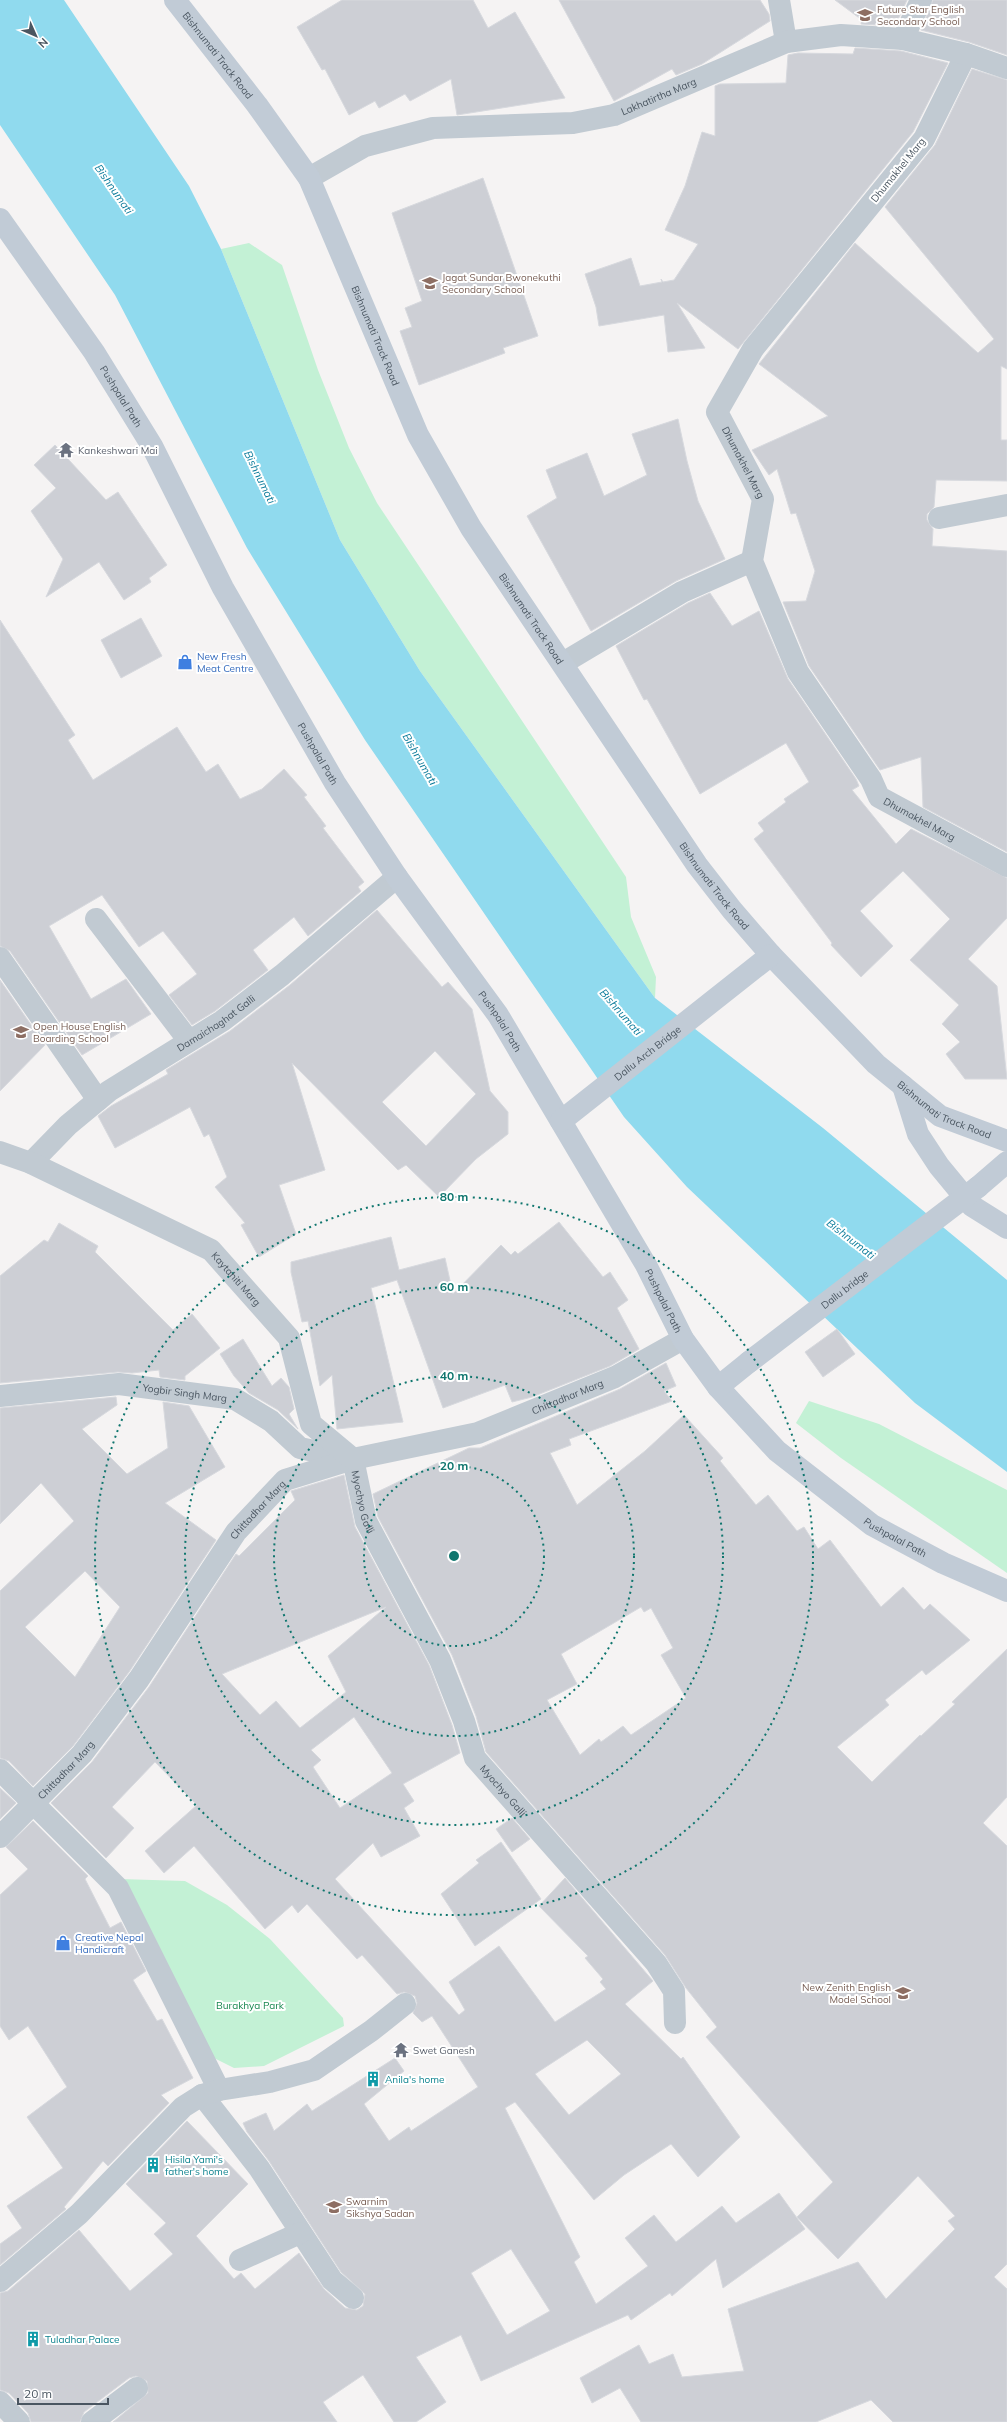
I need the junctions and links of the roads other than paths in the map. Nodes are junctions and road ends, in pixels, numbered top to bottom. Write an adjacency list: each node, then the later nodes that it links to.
1 (175, 0): 8 (main road, Bishnumati Track Road)
2 (779, 0): 5 (street)
3 (921, 0): 4 (street)
4 (903, 39): 5 (street, Lakhatirtha Marg); 6 (street, Lakhatirtha Marg)
5 (786, 42): 8 (street, Lakhatirtha Marg)
6 (966, 54): 7 (street, Lakhatirtha Marg); 12 (street, Dhumakhel Marg)
7 (1007, 68)
8 (309, 178): 13 (main road, Bishnumati Track Road)
9 (0, 219): 15 (main road, Pushpalal Path)
10 (1007, 505): 11 (street)
11 (939, 518)
12 (752, 560): 13 (street); 14 (street, Dhumakhel Marg)
13 (563, 664): 17 (main road, Bishnumati Track Road)
14 (1007, 866)
15 (398, 877): 19 (street, Damaichaghat Galli); 22 (main road, Pushpalal Path)
16 (96, 919): 19 (street)
17 (771, 955): 20 (main road, Bishnumati Track Road); 22 (main road, Dallu Arch Bridge)
18 (0, 958): 21 (street)
19 (189, 1041): 21 (street, Damaichaghat Galli)
20 (904, 1086): 23 (main road, Bishnumati Track Road); 27 (main road)
21 (98, 1100): 26 (street, Damaichaghat Galli)
22 (569, 1115): 28 (main road, Pushpalal Path)
23 (1007, 1141)
24 (0, 1152): 26 (street, Kaytahiti Marg)
25 (1007, 1162): 29 (main road, Dallu bridge, bridge)
26 (31, 1164): 31 (street, Kaytahiti Marg)
27 (1007, 1228)
28 (683, 1338): 29 (main road, Pushpalal Path); 31 (street, Chittadhar Marg)
29 (718, 1387): 32 (main road, Pushpalal Path)
30 (0, 1396): 31 (street, Yogbir Singh Marg)
31 (353, 1459): 34 (street, Chittadhar Marg); 37 (street, Myochyo Galli)
32 (1007, 1591)
33 (0, 1770): 34 (street)
34 (34, 1804): 35 (street, Chittadhar Marg); 38 (street)
35 (0, 1837)
36 (405, 2004): 38 (street)
37 (675, 2023)
38 (210, 2092): 39 (street); 41 (street)
39 (300, 2233): 40 (street); 42 (street)
40 (240, 2260)
41 (0, 2282)
42 (353, 2298)
43 (137, 2388): 46 (street)
44 (0, 2402): 45 (street)
45 (19, 2422)
46 (92, 2422)

